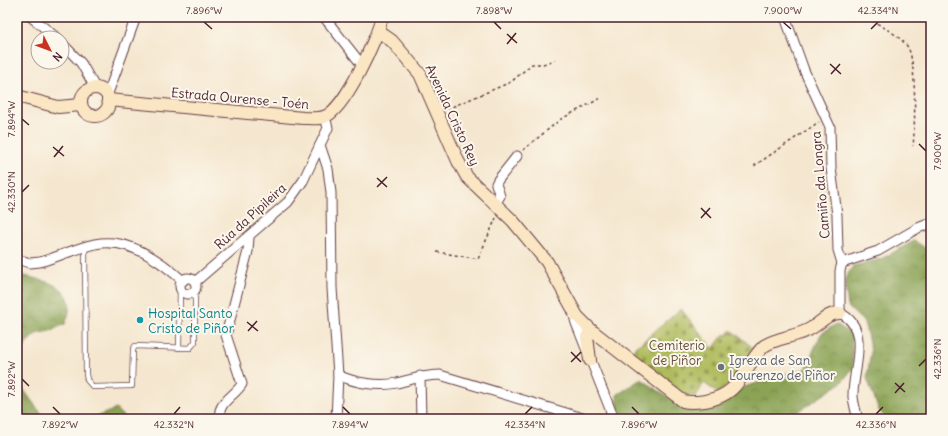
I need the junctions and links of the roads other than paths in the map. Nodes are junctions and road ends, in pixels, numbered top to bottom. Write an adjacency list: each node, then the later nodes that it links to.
1 (31, 17): 6 (street)
2 (136, 17): 12 (street)
3 (324, 17): 9 (street)
4 (382, 17): 7 (street, Estrada Ourense - Toén)
5 (785, 17): 22 (street, Camiño da Longra)
6 (47, 30)
7 (378, 31): 9 (street, Estrada Ourense - Toén); 17 (street, Avenida Cristo Rey)
8 (70, 51): 10 (street)
9 (362, 65): 14 (street, Estrada Ourense - Toén)
10 (96, 89): 12 (street); 13 (street)
11 (17, 96): 13 (street)
12 (108, 98): 13 (street); 14 (street, Estrada Ourense - Toén)
13 (81, 105)
14 (325, 117): 15 (street, Rúa da Pipileira)
15 (320, 145): 19 (street, Rúa da Pipileira); 30 (street)
16 (517, 156): 17 (street)
17 (498, 207): 25 (street, Avenida Cristo Rey)
18 (931, 223): 22 (street)
19 (249, 236): 24 (street, Rúa da Pipileira); 33 (street)
20 (85, 247): 21 (street); 23 (street); 28 (lane)
21 (17, 259)
22 (842, 263): 26 (street, Camiño da Longra)
23 (181, 283): 24 (street); 24 (street); 28 (lane)
24 (195, 285): 28 (lane)
25 (573, 310): 27 (street, Avenida Cristo Rey); 29 (street)
26 (840, 313): 27 (street, Avenida Cristo Rey); 37 (street)
27 (591, 330): 29 (street)
28 (179, 348)
29 (590, 360): 32 (street)
30 (338, 375): 31 (street); 34 (street)
31 (420, 376): 35 (street); 36 (street)
32 (612, 418)
33 (220, 419)
34 (336, 419)
35 (421, 419)
36 (586, 419)
37 (858, 419)

